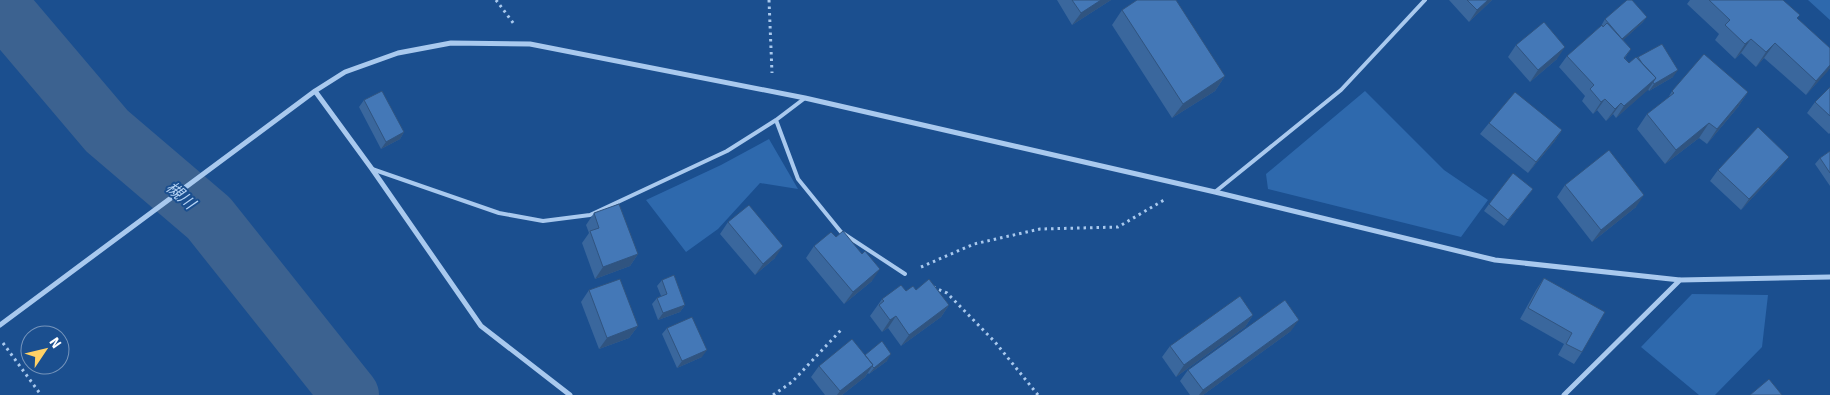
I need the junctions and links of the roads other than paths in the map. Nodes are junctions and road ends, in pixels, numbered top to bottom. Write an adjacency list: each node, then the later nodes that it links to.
1 (1425, 0): 6 (lane)
2 (315, 91): 3 (street); 5 (street); 10 (street)
3 (805, 98): 4 (lane); 6 (street)
4 (776, 120): 5 (lane); 7 (lane)
5 (372, 169): 11 (street)
6 (1214, 192): 9 (street)
7 (905, 274)
8 (1830, 277): 9 (street)
9 (1680, 280): 12 (street)
10 (0, 325)
11 (570, 395)
12 (1564, 395)

